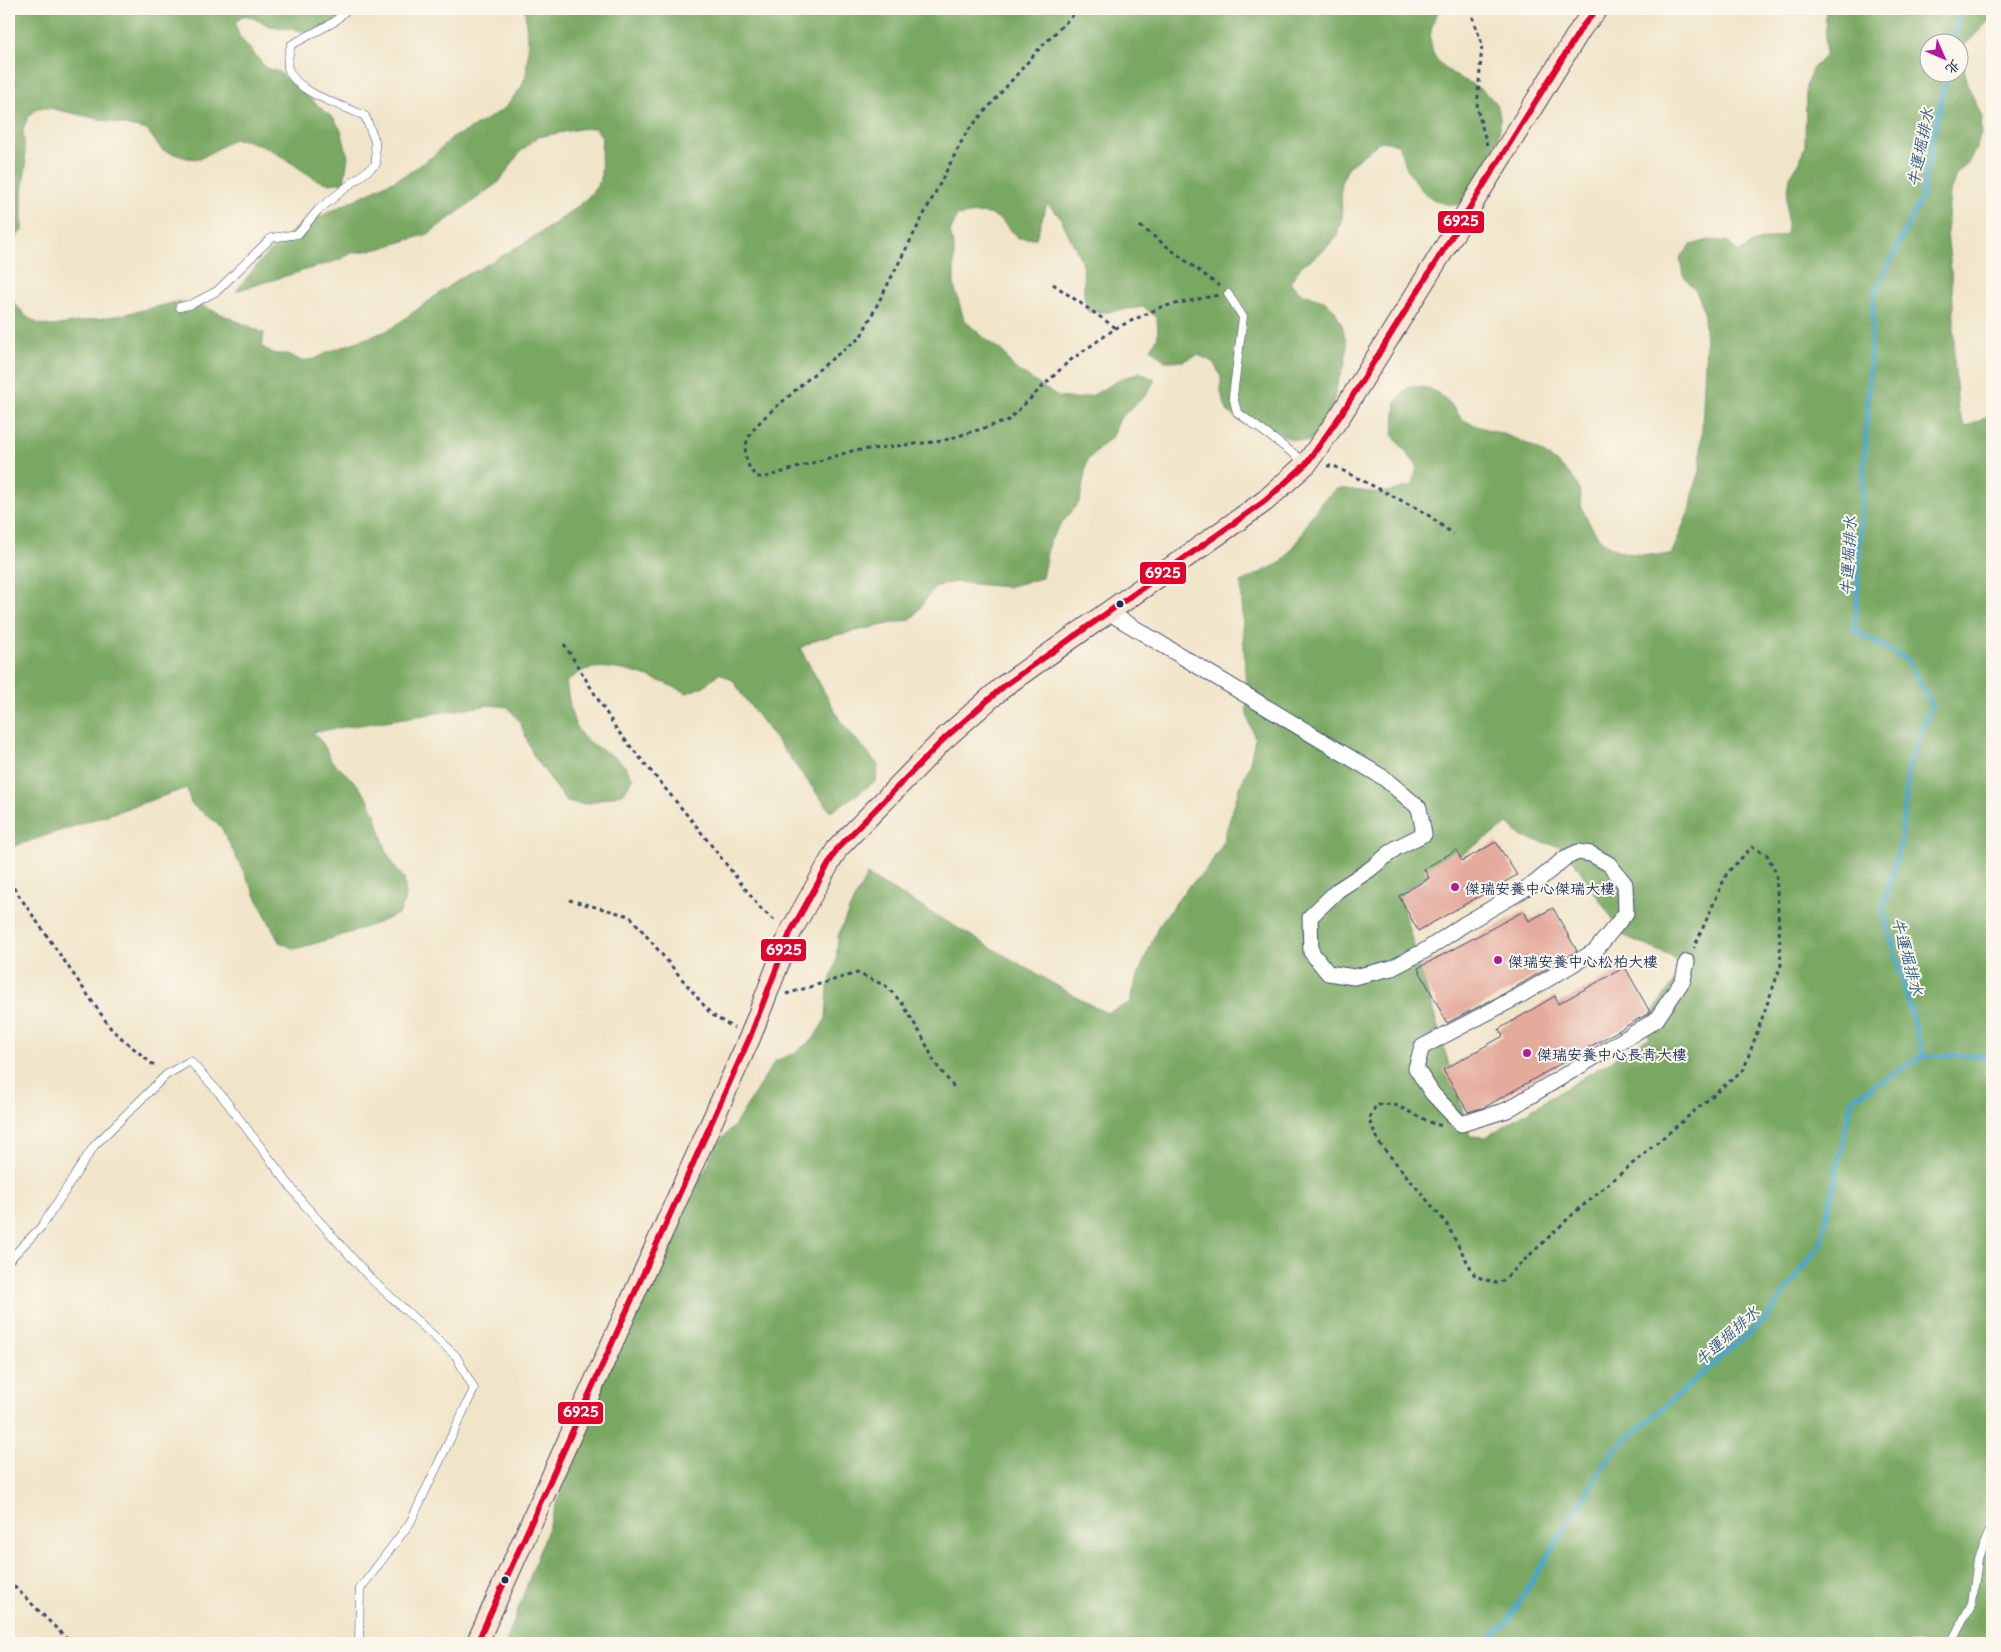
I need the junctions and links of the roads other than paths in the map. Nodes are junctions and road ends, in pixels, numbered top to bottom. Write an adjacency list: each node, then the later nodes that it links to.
1 (347, 9): 4 (lane)
2 (1597, 9): 5 (main road)
3 (1228, 294): 5 (lane)
4 (180, 307)
5 (1307, 463): 6 (main road)
6 (1108, 612): 7 (street); 11 (main road)
7 (1687, 962)
8 (9, 1260): 10 (lane)
9 (1992, 1525): 12 (lane)
10 (359, 1643)
11 (477, 1643)
12 (1951, 1643)

